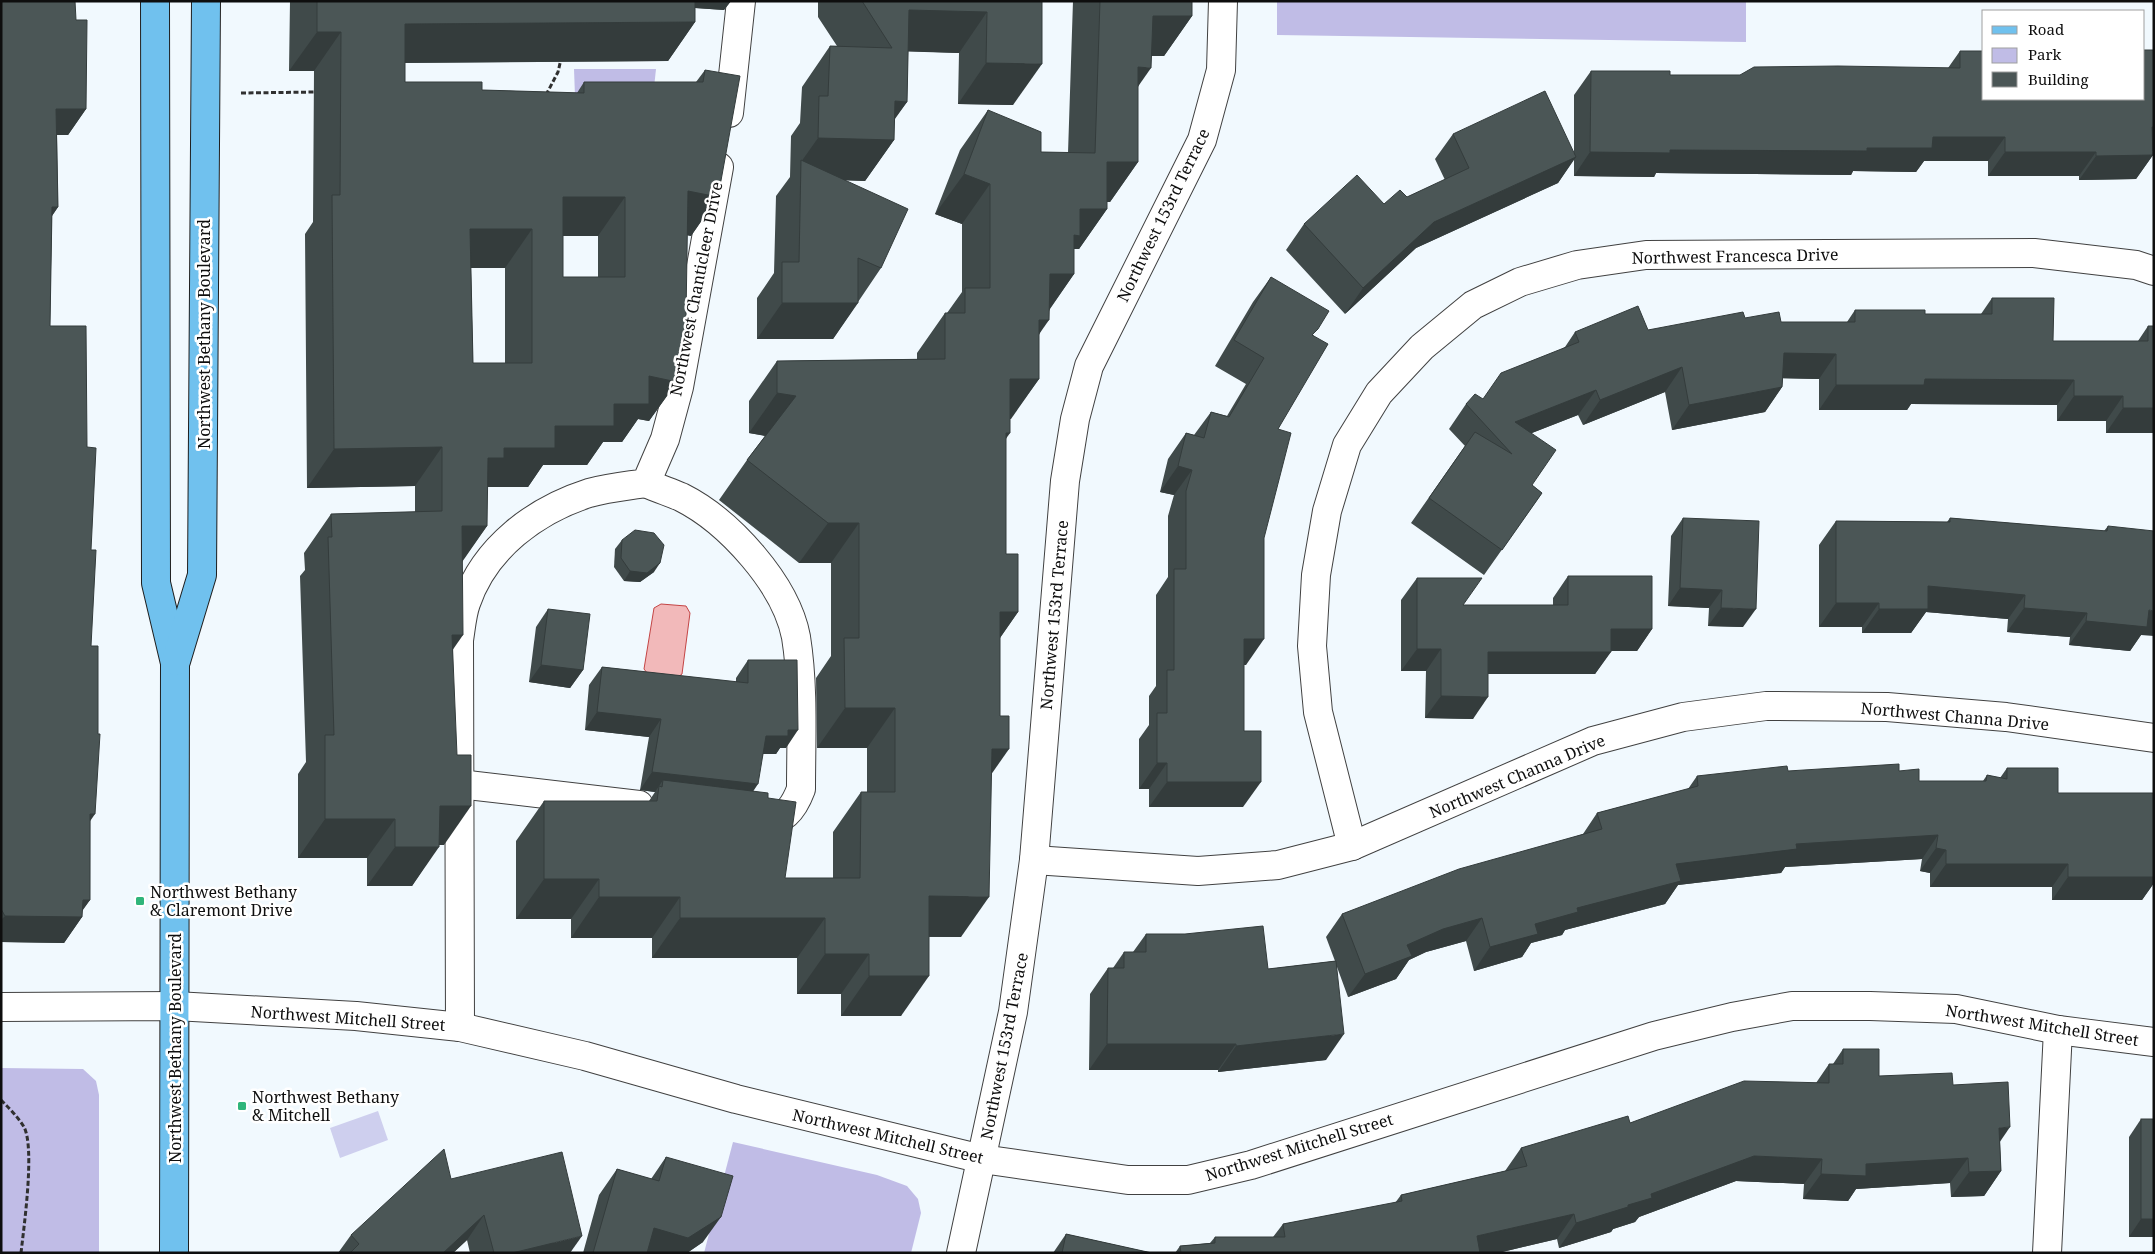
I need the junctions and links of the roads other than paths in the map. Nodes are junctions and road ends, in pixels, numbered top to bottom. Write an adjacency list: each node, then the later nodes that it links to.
1 (155, 1): 7 (main road, Northwest Bethany Boulevard)
2 (206, 1): 7 (main road, Northwest Bethany Boulevard)
3 (741, 1): 6 (street, Northwest Chanticleer Drive)
4 (1223, 1): 13 (street, Northwest 153rd Terrace)
5 (2154, 271): 12 (street, Northwest Francesca Drive)
6 (646, 483): 9 (street); 11 (street)
7 (175, 662): 14 (main road, Northwest Bethany Boulevard)
8 (2154, 738): 12 (street, Northwest Channa Drive)
9 (459, 784): 10 (street); 16 (street)
10 (664, 808)
11 (742, 817)
12 (1352, 846): 13 (street, Northwest Channa Drive)
13 (1034, 860): 19 (street, Northwest 153rd Terrace)
14 (175, 1006): 15 (street, Northwest Mitchell Street); 16 (street, Northwest Mitchell Street); 20 (main road, Northwest Bethany Boulevard)
15 (1, 1007)
16 (460, 1027): 19 (street, Northwest Mitchell Street)
17 (2058, 1030): 18 (street, Northwest Mitchell Street); 19 (street, Northwest Mitchell Street); 22 (street)
18 (2154, 1042)
19 (982, 1159): 21 (street, Northwest 153rd Terrace)
20 (174, 1253)
21 (961, 1253)
22 (2048, 1253)

